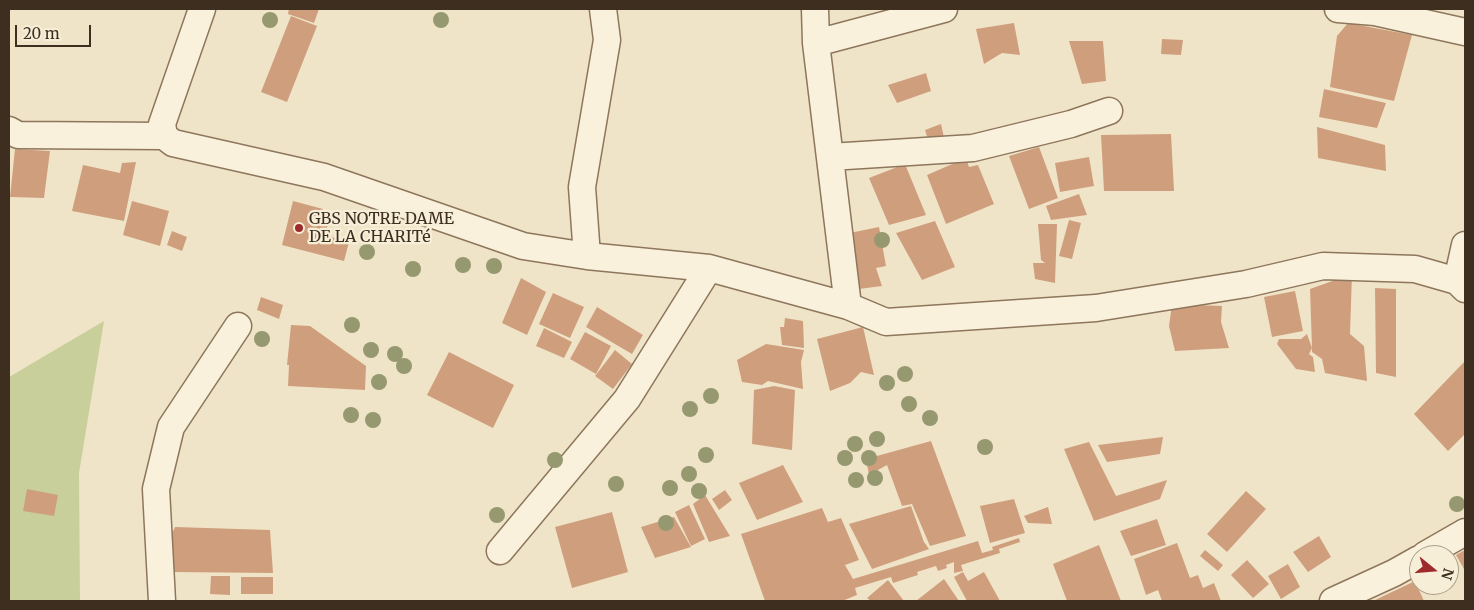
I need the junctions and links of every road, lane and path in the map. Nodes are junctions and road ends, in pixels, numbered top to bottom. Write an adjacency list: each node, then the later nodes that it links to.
1 (202, 9): 10 (street)
2 (603, 9): 13 (street)
3 (815, 9): 7 (street)
4 (944, 9): 7 (street)
5 (1338, 9): 6 (street)
6 (1465, 32)
7 (816, 43): 11 (street)
8 (1109, 111): 11 (street)
9 (9, 130): 10 (street)
10 (164, 136): 13 (street)
11 (830, 157): 16 (street)
12 (1465, 245): 15 (street)
13 (587, 256): 14 (street)
14 (710, 268): 16 (street); 20 (street)
15 (1461, 285): 16 (street)
16 (848, 306)
17 (238, 326): 22 (street)
18 (1465, 532): 19 (street)
19 (1442, 545)
20 (500, 551)
21 (1409, 565): 23 (street)
22 (162, 601)
23 (1333, 601)

